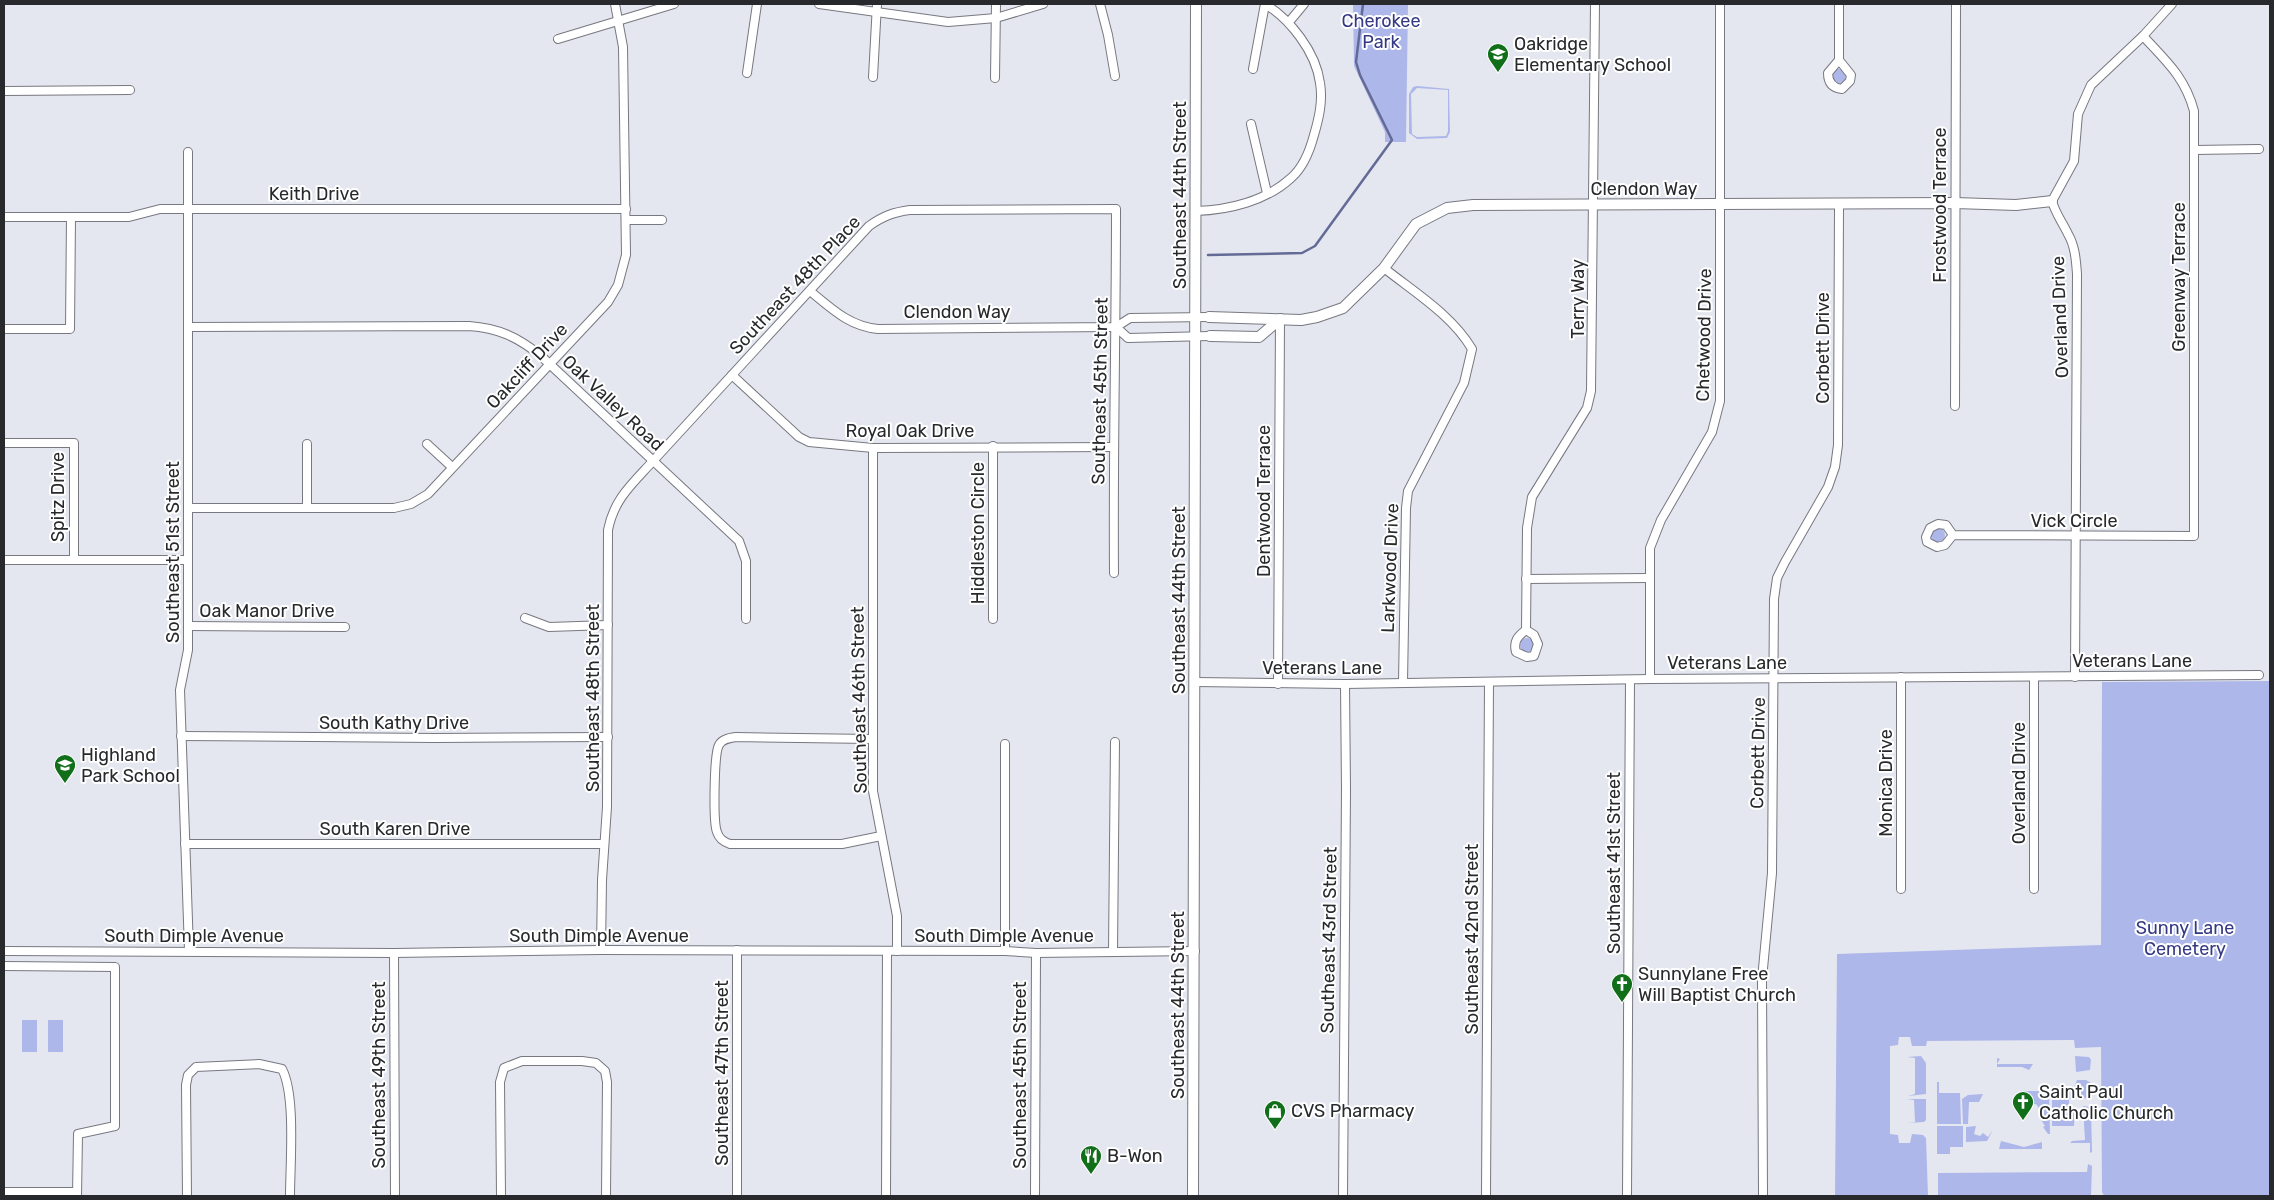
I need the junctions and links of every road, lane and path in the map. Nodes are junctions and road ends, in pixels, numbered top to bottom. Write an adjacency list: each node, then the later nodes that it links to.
1 (615, 4): 19 (street, Oakcliff Drive)
2 (674, 4): 19 (street)
3 (757, 4): 25 (street)
4 (819, 4): 17 (street)
5 (878, 4): 17 (street)
6 (996, 4): 18 (street)
7 (1043, 4): 18 (street)
8 (1100, 4): 26 (street)
9 (1196, 4): 44 (main road, Southeast 44th Street)
10 (1265, 4): 20 (street); 24 (street)
11 (1304, 4): 20 (street)
12 (1595, 4): 38 (street, Terry Way)
13 (1720, 4): 39 (street, Chetwood Drive)
14 (1839, 4): 23 (street)
15 (1956, 4): 37 (street, Frostwood Terrace)
16 (2172, 4): 21 (street)
17 (878, 13): 18 (street); 27 (street)
18 (996, 18): 28 (street)
19 (619, 19): 22 (street); 42 (street, Oakcliff Drive)
20 (1289, 22): 35 (street)
21 (2143, 36): 33 (street, Greenway Terrace); 36 (street)
22 (558, 39)
23 (1839, 60)
24 (1252, 69)
25 (746, 73)
26 (1115, 76)
27 (873, 78)
28 (995, 78)
29 (130, 90): 30 (street)
30 (4, 91)
31 (1251, 124): 35 (street)
32 (2259, 148): 33 (street)
33 (2194, 150): 76 (street, Greenway Terrace)
34 (188, 152): 41 (street, Southeast 51st Street)
35 (1267, 193): 44 (street)
36 (2052, 201): 37 (main road, Clendon Way); 75 (street, Overland Drive)
37 (1955, 203): 40 (main road, Clendon Way); 63 (street, Frostwood Terrace)
38 (1593, 205): 39 (main road, Clendon Way); 49 (main road, Clendon Way); 82 (street, Terry Way)
39 (1721, 205): 40 (main road, Clendon Way); 81 (street, Chetwood Drive)
40 (1839, 205): 94 (street, Corbett Drive)
41 (189, 209): 42 (street, Keith Drive); 46 (street, Keith Drive); 55 (street, Southeast 51st Street)
42 (626, 209): 47 (street, Oakcliff Drive)
43 (1116, 209): 50 (street, Southeast 48th Place); 56 (street, Southeast 45th Street)
44 (1196, 211): 52 (main road, Southeast 44th Street)
45 (4, 217): 46 (street, Keith Drive)
46 (71, 218): 57 (street)
47 (626, 220): 48 (street); 61 (street, Oakcliff Drive)
48 (662, 220)
49 (1384, 268): 54 (main road, Clendon Way); 98 (street, Larkwood Drive)
50 (810, 291): 56 (street, Clendon Way); 62 (street, Southeast 48th Place)
51 (1209, 317): 52 (street, Clendon Way); 53 (main road, Clendon Way)
52 (1195, 318): 56 (street, Clendon Way); 59 (main road, Southeast 44th Street)
53 (1238, 318): 54 (main road, Clendon Way); 60 (main road)
54 (1280, 319): 60 (main road, Clendon Way); 100 (street, Dentwood Terrace)
55 (188, 327): 61 (street, Oak Valley Road); 72 (street, Southeast 51st Street)
56 (1116, 327): 59 (street, Clendon Way); 68 (street, Southeast 45th Street)
57 (4, 329)
58 (1210, 336): 59 (street, Clendon Way); 60 (main road, Clendon Way)
59 (1195, 337): 97 (main road, Southeast 44th Street)
60 (1238, 337)
61 (549, 364): 70 (street, Oak Valley Road); 71 (street, Oakcliff Drive)
62 (732, 375): 69 (street, Royal Oak Drive); 70 (street, Southeast 48th Place)
63 (1955, 406)
64 (4, 443): 78 (street, Spitz Drive)
65 (307, 444): 73 (street)
66 (427, 444): 71 (street)
67 (993, 446): 68 (street, Royal Oak Drive); 69 (street, Royal Oak Drive); 85 (street, Hiddleston Circle)
68 (1113, 447): 80 (street, Southeast 45th Street)
69 (873, 448): 104 (street, Southeast 46th Street)
70 (653, 460): 84 (street, Oak Valley Road); 86 (street, Southeast 48th Street)
71 (452, 467): 73 (street, Oakcliff Drive)
72 (188, 508): 73 (street, Oakcliff Drive); 79 (street, Southeast 51st Street)
73 (307, 508)
74 (1953, 535): 75 (street, Vick Circle)
75 (2077, 536): 76 (street, Vick Circle); 93 (street, Overland Drive)
76 (2194, 536)
77 (4, 560): 78 (street)
78 (74, 560): 79 (street)
79 (188, 560): 87 (street, Southeast 51st Street)
80 (1114, 573)
81 (1649, 578): 82 (street); 95 (street, Chetwood Drive)
82 (1526, 579): 89 (street, Terry Way)
83 (525, 618): 86 (street)
84 (746, 619)
85 (993, 619)
86 (608, 625): 103 (street, Southeast 48th Street)
87 (188, 626): 88 (street, Oak Manor Drive); 102 (street, Southeast 51st Street)
88 (345, 626)
89 (1526, 630)
90 (2259, 675): 93 (street, Veterans Lane)
91 (1901, 677): 92 (street, Veterans Lane); 94 (street, Veterans Lane); 110 (street, Monica Drive)
92 (2034, 677): 93 (street, Veterans Lane); 111 (street, Overland Drive)
93 (2075, 677)
94 (1774, 678): 95 (street, Veterans Lane); 138 (street, Corbett Drive)
95 (1650, 679): 96 (street, Veterans Lane)
96 (1630, 680): 99 (street, Veterans Lane); 137 (street, Southeast 41st Street)
97 (1195, 682): 100 (street, Veterans Lane); 119 (main road, Southeast 44th Street)
98 (1403, 682): 99 (street, Veterans Lane); 101 (street, Veterans Lane)
99 (1489, 682): 136 (street, Southeast 42nd Street)
100 (1278, 684): 101 (street, Veterans Lane)
101 (1345, 684): 135 (street, Southeast 43rd Street)
102 (181, 736): 103 (street, South Kathy Drive); 108 (street, Southeast 51st Street)
103 (608, 736): 109 (street, Southeast 48th Street)
104 (872, 739): 107 (street, Southeast 46th Street); 107 (street)
105 (1115, 742): 120 (street)
106 (1005, 744): 118 (street)
107 (881, 836): 115 (street, Southeast 46th Street)
108 (185, 844): 109 (street, South Karen Drive); 112 (street, Southeast 51st Street)
109 (604, 844): 113 (street, Southeast 48th Street)
110 (1901, 889)
111 (2034, 889)
112 (189, 950): 116 (street, South Dimple Avenue); 121 (street, South Dimple Avenue)
113 (601, 950): 114 (street, South Dimple Avenue); 121 (street, South Dimple Avenue)
114 (737, 950): 117 (street, South Dimple Avenue); 131 (street, Southeast 47th Street)
115 (896, 950): 117 (street, South Dimple Avenue); 118 (street, South Dimple Avenue)
116 (4, 951)
117 (887, 951): 132 (street)
118 (1005, 951): 122 (street, South Dimple Avenue)
119 (1195, 951): 120 (street, South Dimple Avenue); 134 (main road, Southeast 44th Street)
120 (1113, 952): 122 (street, South Dimple Avenue)
121 (394, 953): 128 (street, Southeast 49th Street)
122 (1036, 953): 133 (street, Southeast 45th Street)
123 (4, 966): 125 (street)
124 (4, 1192): 125 (street)
125 (77, 1194)
126 (187, 1196): 127 (street)
127 (290, 1196)
128 (395, 1196)
129 (502, 1196): 130 (street)
130 (606, 1196)
131 (737, 1196)
132 (886, 1196)
133 (1035, 1196)
134 (1193, 1196)
135 (1344, 1196)
136 (1486, 1196)
137 (1627, 1196)
138 (1763, 1196)

